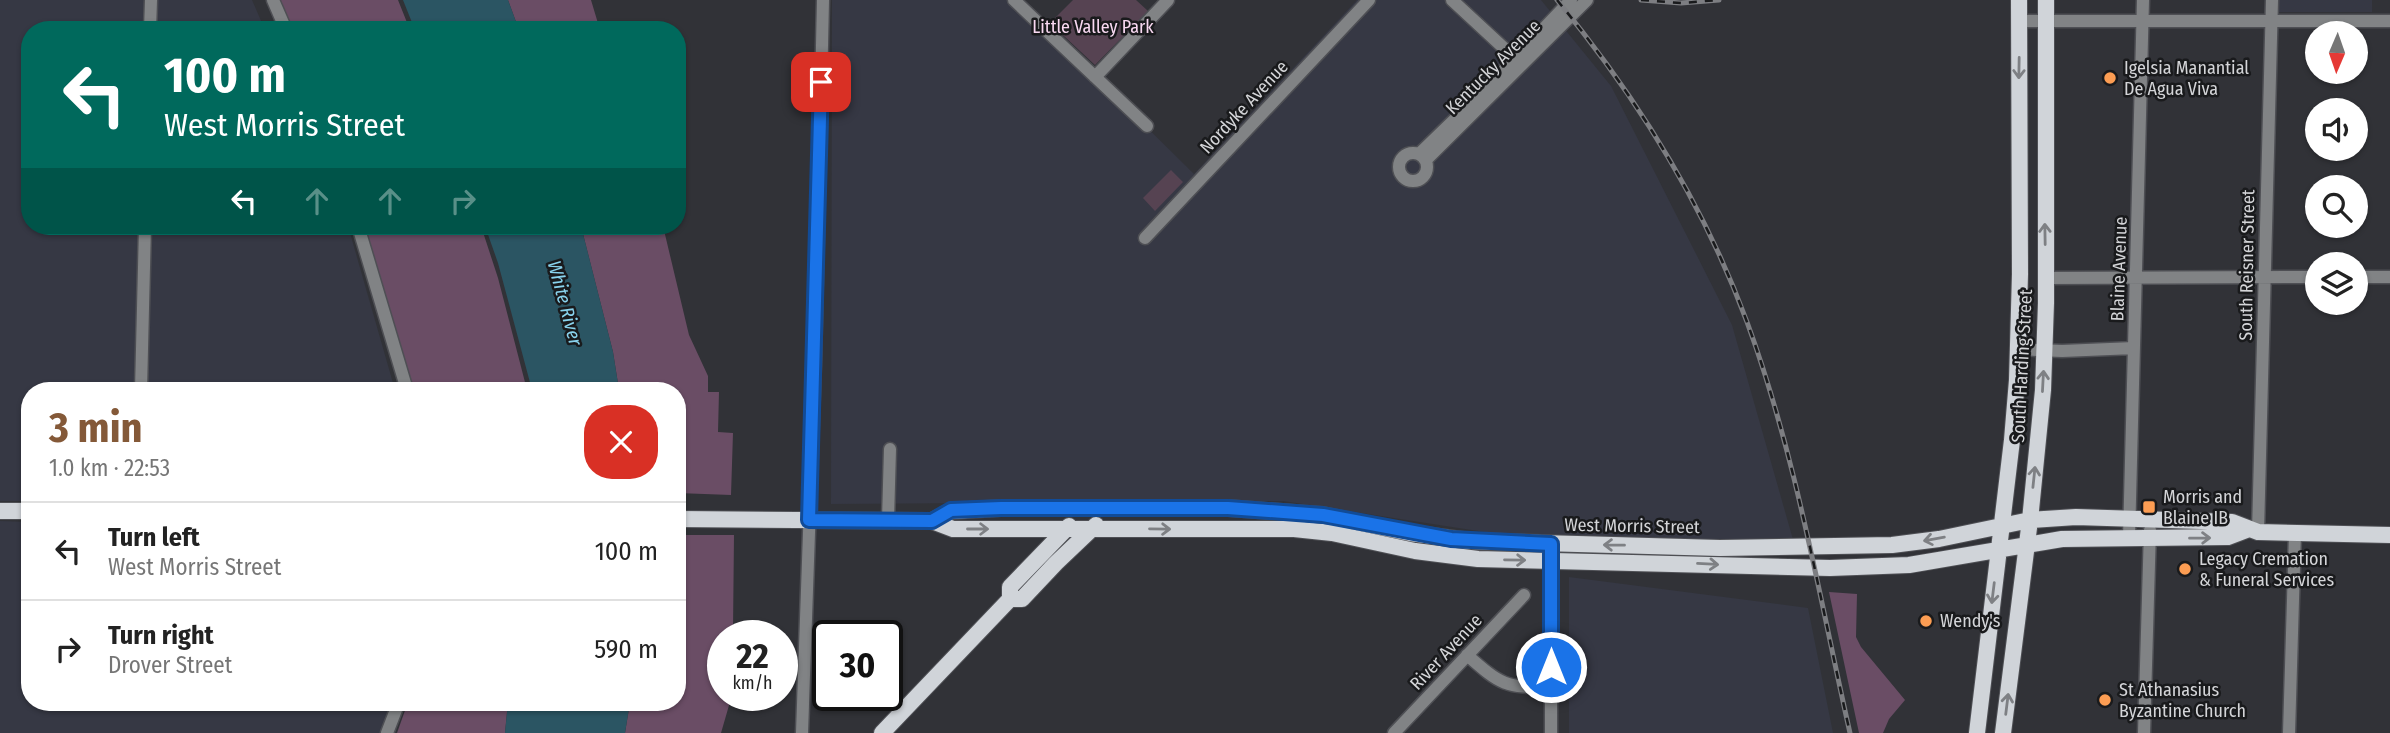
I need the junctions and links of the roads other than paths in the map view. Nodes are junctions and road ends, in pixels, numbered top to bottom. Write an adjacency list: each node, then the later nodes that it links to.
1 (151, 0): 14 (street)
2 (273, 0): 15 (street)
3 (823, 0): 47 (street)
4 (1014, 0): 22 (street)
5 (1168, 0): 22 (street)
6 (1369, 0): 27 (street, Nordyke Avenue)
7 (1452, 0): 21 (street)
8 (1571, 0): 21 (street)
9 (1587, 0): 21 (street, Kentucky Avenue)
10 (2019, 0): 16 (main road, South Harding Street)
11 (2046, 0): 17 (main road, South Harding Street)
12 (2143, 0): 18 (street, Blaine Avenue)
13 (2272, 0): 19 (street, South Reisner Street)
14 (150, 21)
15 (282, 21)
16 (2019, 21): 17 (street); 35 (main road, South Harding Street, one-way to 35)
17 (2045, 21): 18 (street); 29 (main road, South Harding Street, one-way to 17)
18 (2143, 21): 19 (street); 30 (street, Blaine Avenue)
19 (2272, 21): 20 (street); 31 (street, South Reisner Street)
20 (2390, 21)
21 (1519, 62): 24 (street, Kentucky Avenue)
22 (1095, 76): 23 (street)
23 (1147, 126)
24 (1422, 157)
25 (145, 235): 37 (street)
26 (361, 235): 38 (street)
27 (1145, 238)
28 (2390, 277): 33 (street)
29 (2046, 278): 30 (street); 36 (main road, South Harding Street)
30 (2136, 278): 31 (street); 34 (street, Blaine Avenue)
31 (2265, 278): 32 (street); 57 (street, South Reisner Street)
32 (2305, 278)
33 (2368, 278)
34 (2134, 348): 36 (street); 44 (street, Blaine Avenue)
35 (2018, 349): 36 (street); 52 (main road, South Harding Street)
36 (2044, 351): 49 (main road, South Harding Street, one-way to 36)
37 (141, 382)
38 (405, 382)
39 (890, 449): 48 (street)
40 (1088, 507): 41 (main road, West Morris Street); 50 (main road, West Morris Street); 53 (main road)
41 (1116, 507): 51 (main road, West Morris Street); 56 (main road)
42 (0, 510): 43 (main road)
43 (21, 511)
44 (2130, 518): 46 (main road, West Morris Street); 49 (main road, West Morris Street); 60 (street, Blaine Avenue)
45 (686, 519): 47 (main road, West Morris Street)
46 (2150, 519): 57 (main road, West Morris Street); 61 (street)
47 (809, 520): 48 (main road, West Morris Street); 75 (street)
48 (888, 520): 50 (main road, West Morris Street)
49 (2029, 520): 52 (main road, West Morris Street); 64 (main road, South Harding Street)
50 (932, 521): 55 (main road, West Morris Street, one-way to 55)
51 (1359, 522): 54 (main road); 62 (main road, West Morris Street)
52 (2001, 525): 65 (main road, West Morris Street, one-way to 65); 66 (main road, South Harding Street)
53 (1067, 528): 55 (main road, West Morris Street); 56 (main road, West Morris Street); 67 (main road)
54 (1266, 528): 56 (main road, West Morris Street, one-way to 54); 63 (main road, West Morris Street)
55 (1026, 529): 67 (main road)
56 (1092, 529): 70 (main road)
57 (2254, 530): 58 (main road, West Morris Street); 61 (main road, West Morris Street, one-way to 57)
58 (2295, 533): 59 (main road, West Morris Street); 82 (street)
59 (2390, 535)
60 (2129, 538): 61 (main road, West Morris Street); 64 (main road, West Morris Street)
61 (2150, 538): 81 (street)
62 (1451, 539): 63 (main road); 65 (main road, West Morris Street)
63 (1373, 542): 68 (main road, West Morris Street, one-way to 68)
64 (2026, 543): 66 (main road, West Morris Street); 80 (main road, South Harding Street, one-way to 64)
65 (1551, 544): 68 (street)
66 (1998, 548): 68 (main road, West Morris Street, one-way to 66); 79 (main road, South Harding Street, one-way to 79)
67 (1039, 556): 70 (main road)
68 (1551, 561): 72 (street)
69 (1524, 595): 71 (street, River Avenue)
70 (1010, 599): 76 (main road)
71 (1467, 655): 72 (street); 77 (street, River Avenue)
72 (1551, 687): 78 (street)
73 (396, 711): 74 (street)
74 (387, 733)
75 (802, 733)
76 (882, 733)
77 (1394, 733)
78 (1551, 733)
79 (1977, 733)
80 (2003, 733)
81 (2144, 733)
82 (2289, 733)

